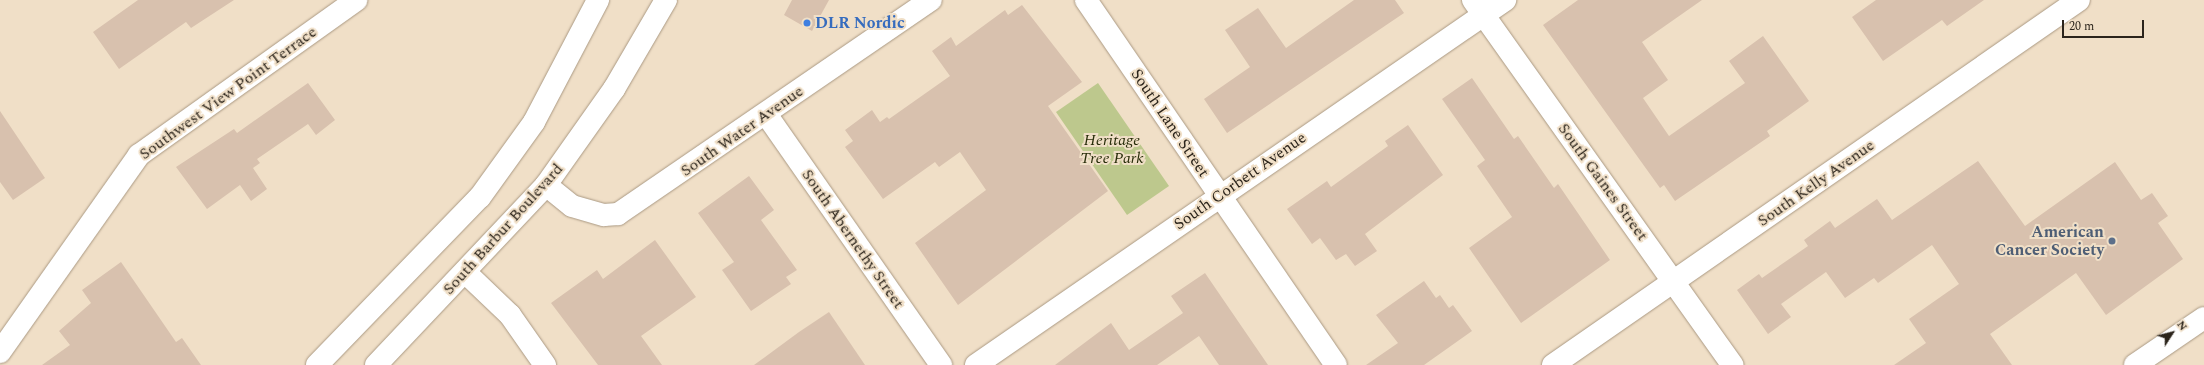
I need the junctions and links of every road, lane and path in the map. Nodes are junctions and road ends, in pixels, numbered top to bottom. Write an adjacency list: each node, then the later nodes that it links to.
1 (356, 0): 15 (street, Southwest View Point Terrace)
2 (598, 0): 16 (street)
3 (666, 0): 10 (street, South Barbur Boulevard)
4 (931, 0): 9 (street, South Water Avenue)
5 (1086, 0): 11 (street, South Lane Street)
6 (1505, 0): 8 (street, South Corbett Avenue)
7 (2079, 0): 13 (street, South Kelly Avenue)
8 (1478, 8): 11 (street, South Corbett Avenue); 13 (street, South Gaines Street)
9 (766, 114): 10 (street, South Water Avenue); 19 (street, South Abernethy Street)
10 (546, 185): 12 (street, South Barbur Boulevard)
11 (1219, 195): 20 (street, South Corbett Avenue); 21 (street, South Lane Street)
12 (466, 272): 17 (street, South Barbur Boulevard); 18 (street)
13 (1674, 282): 22 (street, South Kelly Avenue); 23 (street, South Gaines Street)
14 (2204, 318): 24 (street)
15 (0, 352)
16 (318, 365)
17 (376, 365)
18 (546, 365)
19 (941, 365)
20 (976, 365)
21 (1336, 365)
22 (1553, 365)
23 (1732, 365)
24 (2135, 365)

